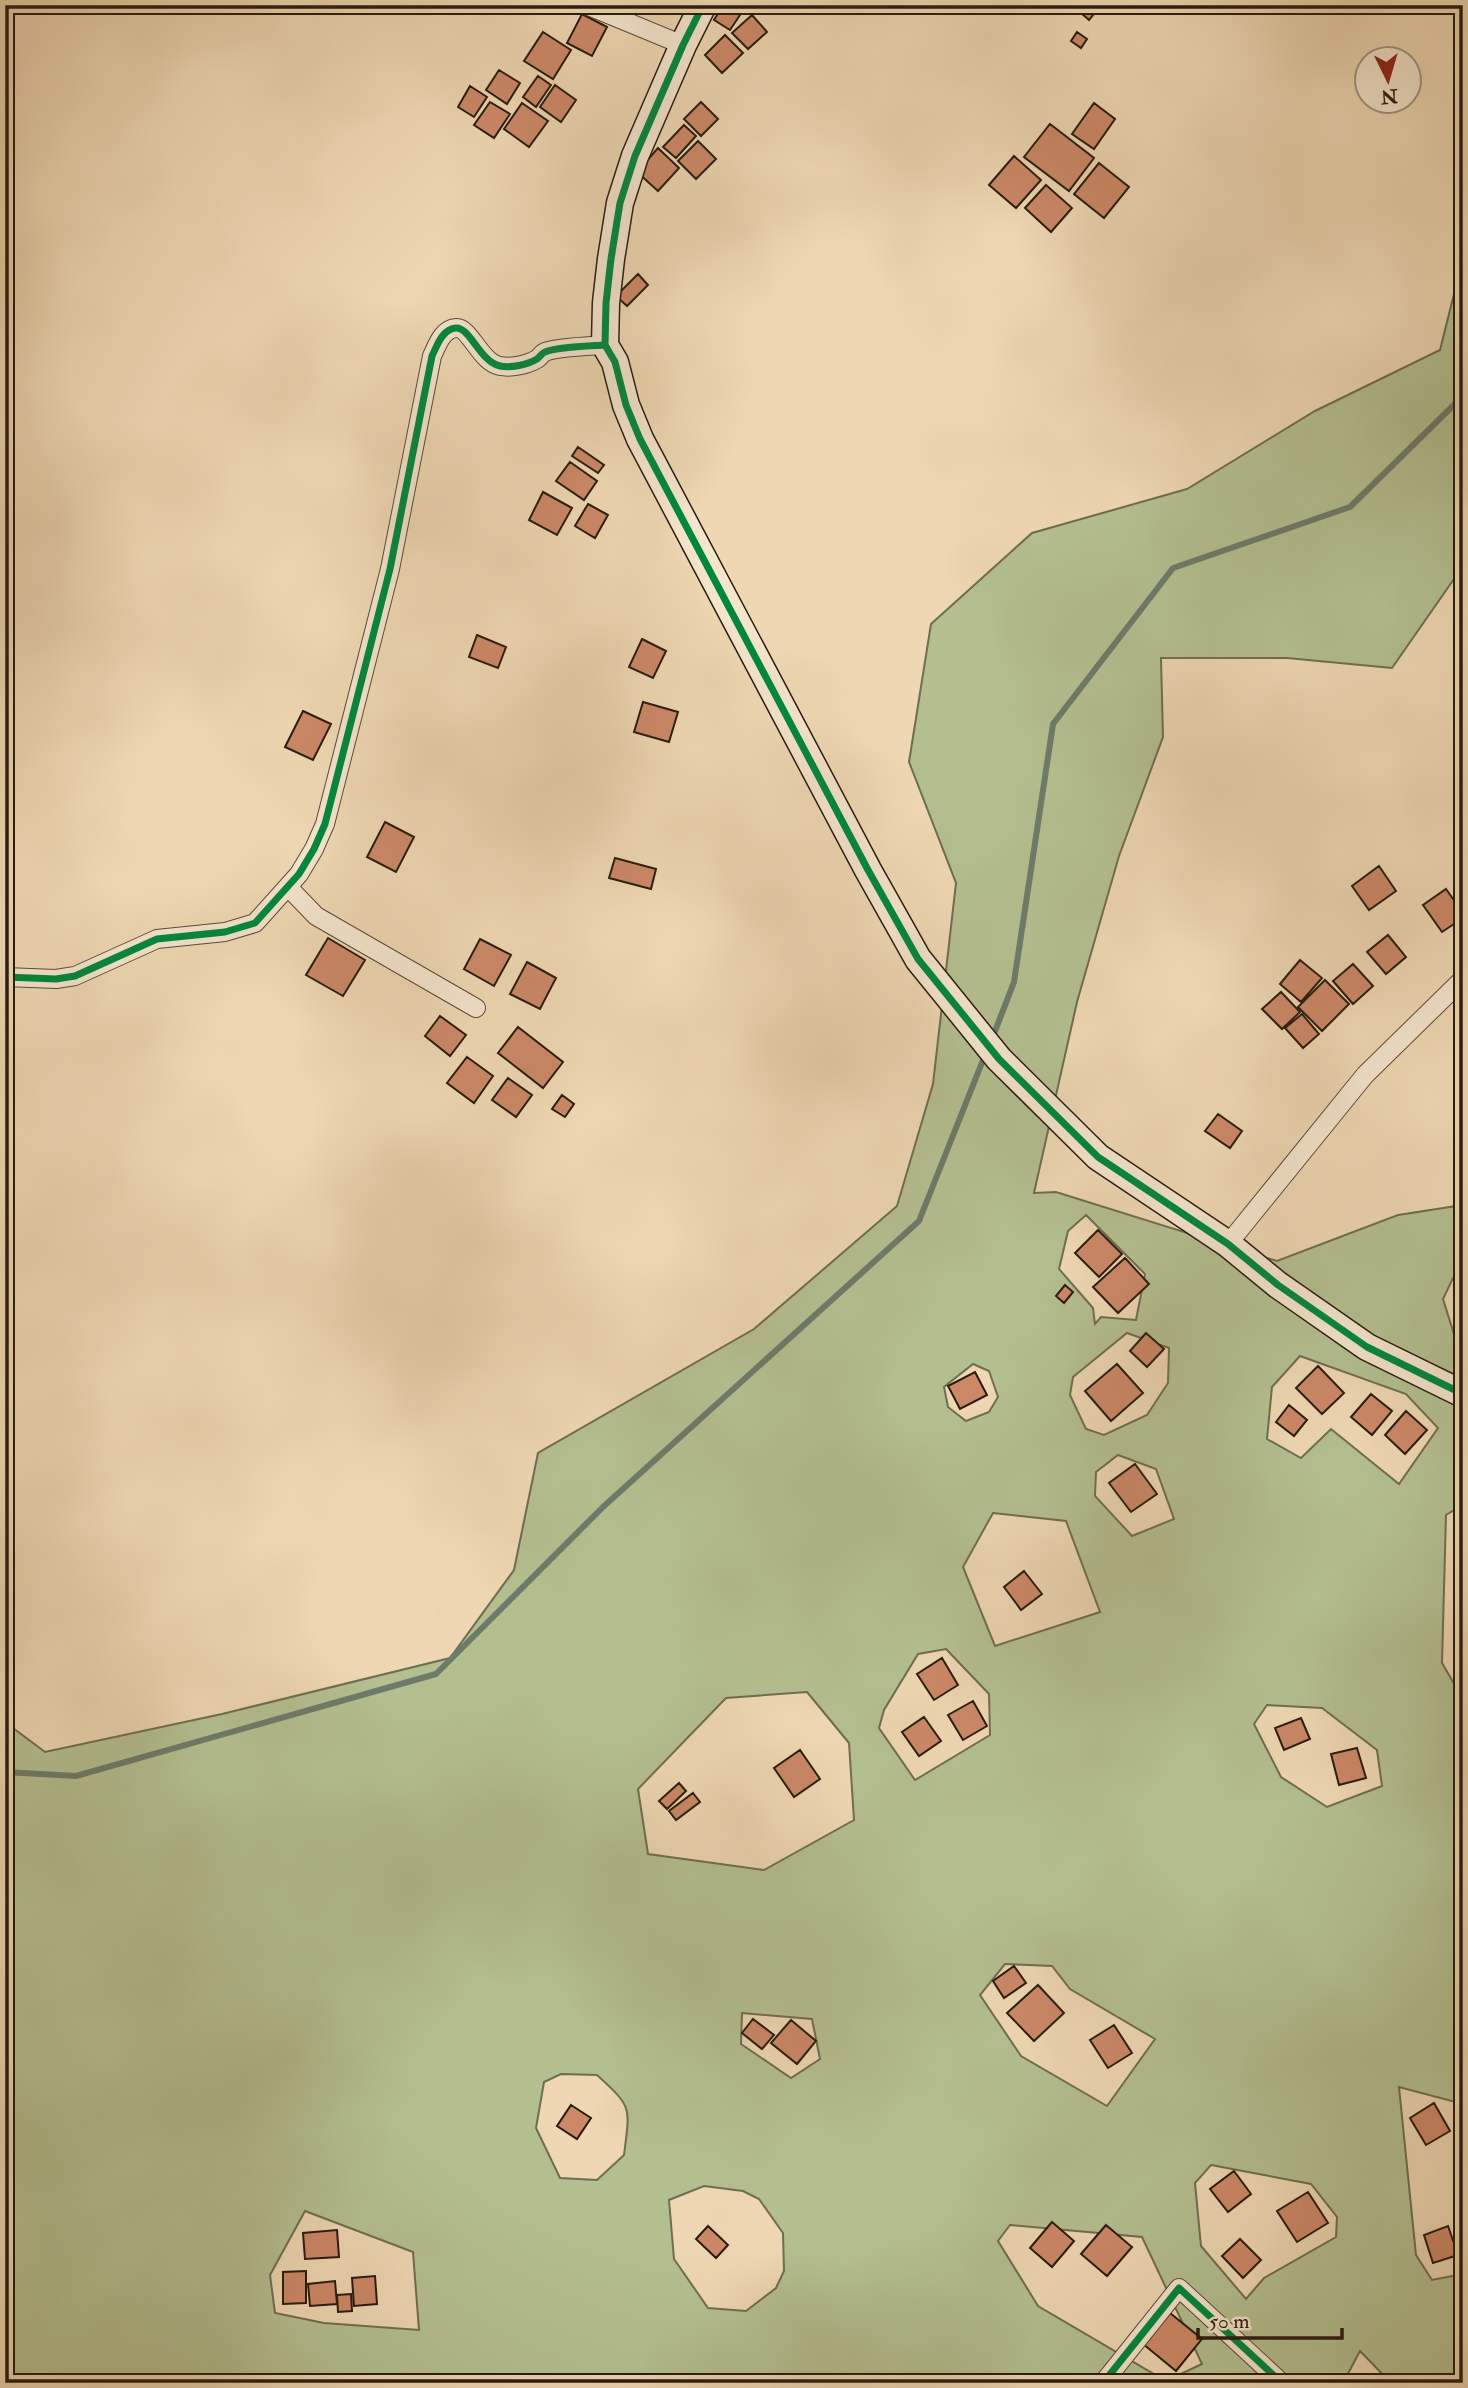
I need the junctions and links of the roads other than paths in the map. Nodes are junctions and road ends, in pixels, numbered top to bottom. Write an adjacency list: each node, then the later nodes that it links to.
1 (586, 5): 3 (street)
2 (703, 5): 3 (street)
3 (683, 45): 4 (street)
4 (605, 345): 5 (street); 9 (street)
5 (289, 888): 6 (street); 8 (street)
6 (5, 977)
7 (1463, 979): 9 (street)
8 (476, 1008)
9 (1228, 1244): 10 (street)
10 (1463, 1394)
11 (1103, 2383): 12 (street)
12 (1282, 2383)

